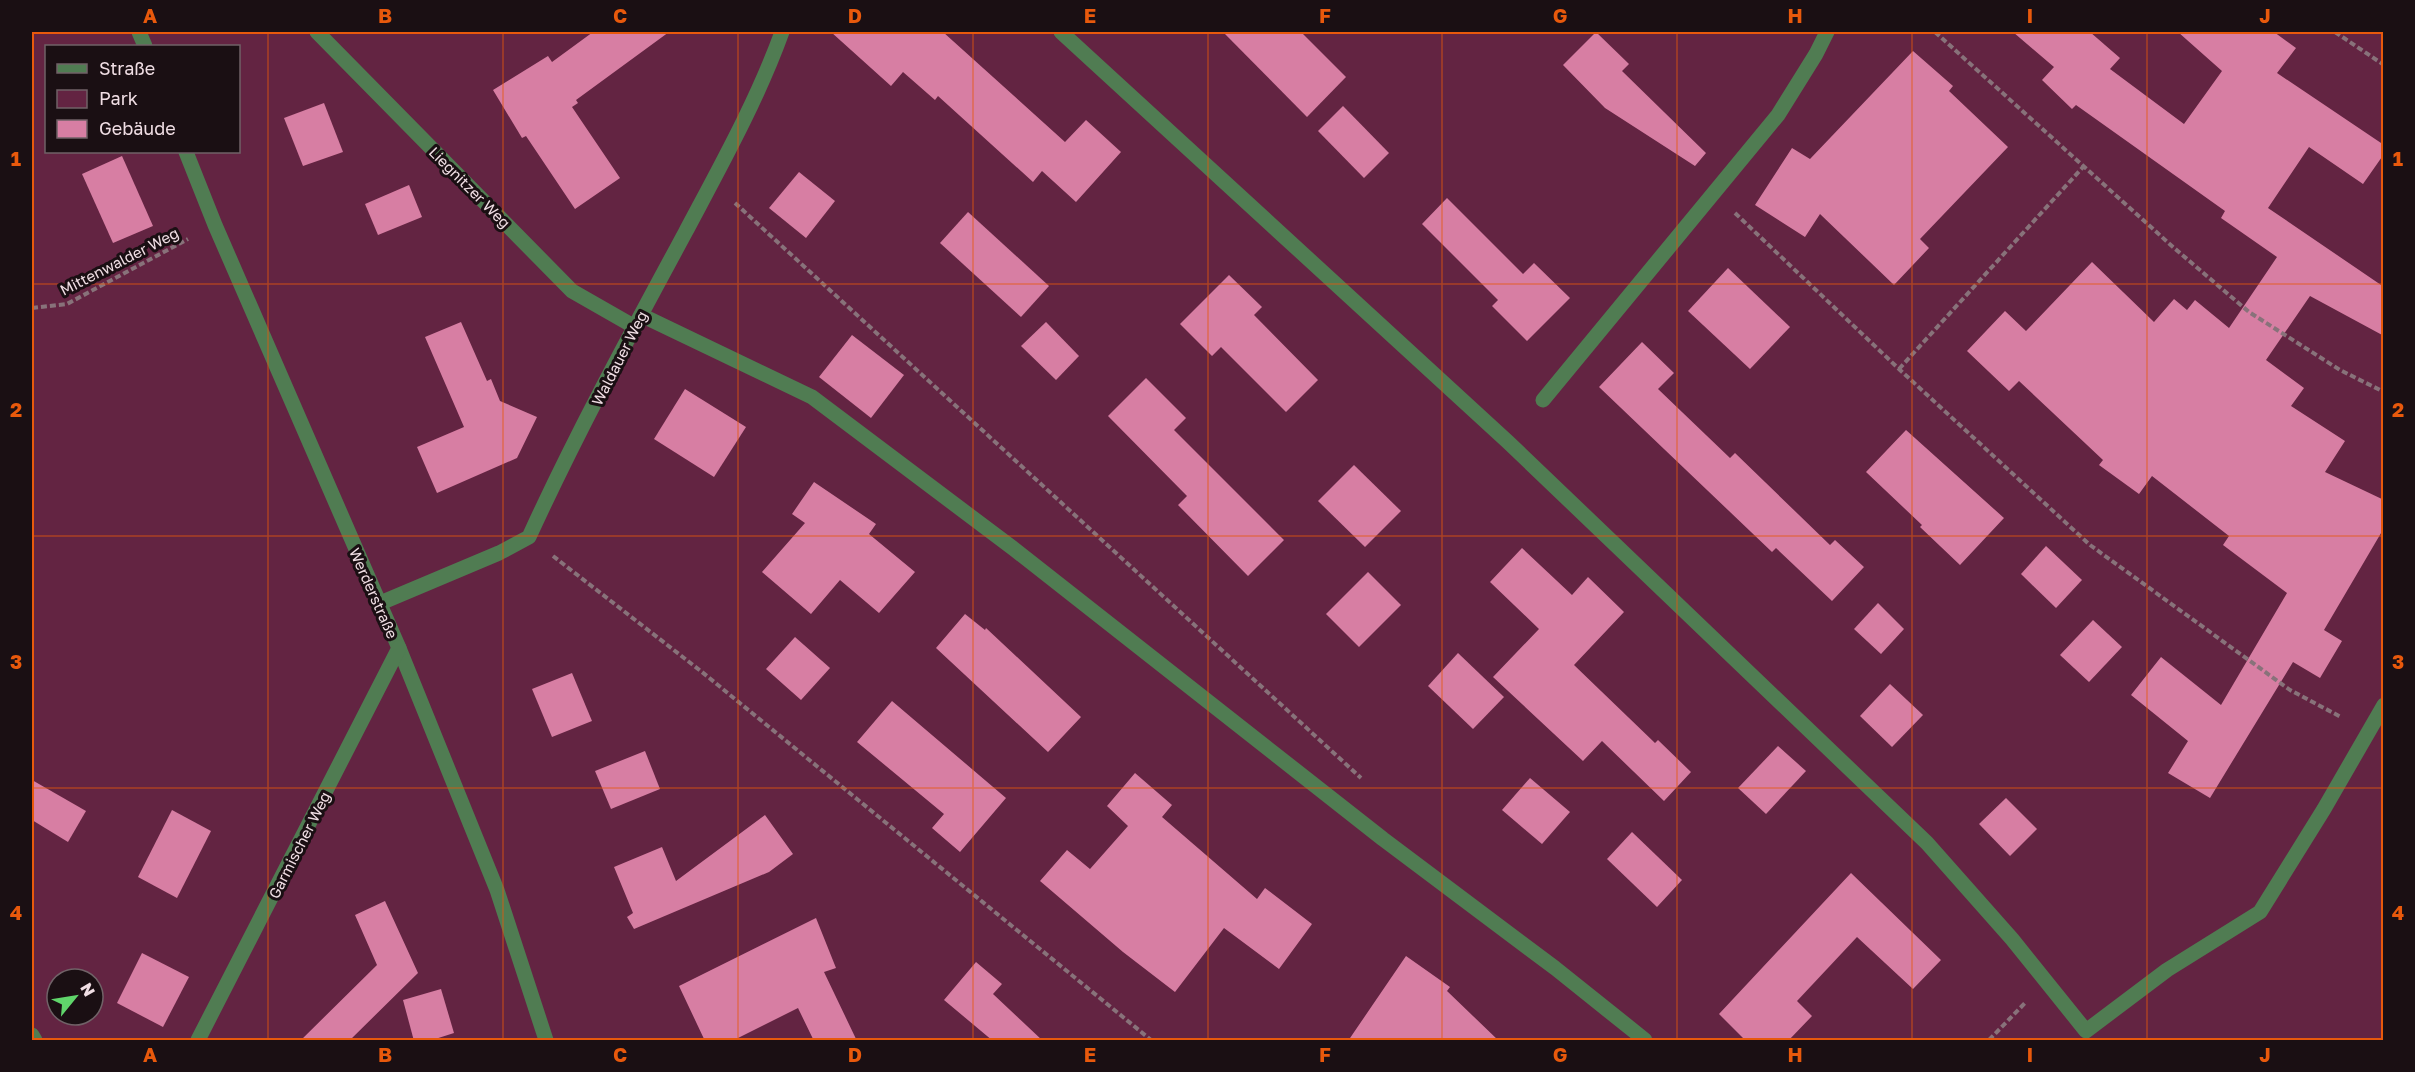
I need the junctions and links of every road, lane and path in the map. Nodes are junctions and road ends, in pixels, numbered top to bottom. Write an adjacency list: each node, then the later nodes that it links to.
1 (317, 32): 14 (lane, Liegnitzer Weg)
2 (782, 32): 10 (lane, Waldauer Weg)
3 (1061, 32): 24 (lane)
4 (1827, 32): 11 (lane)
5 (1935, 32): 9 (path)
6 (2335, 32): 7 (path)
7 (2384, 65)
8 (186, 153): 12 (lane, Werderstraße)
9 (2084, 166): 15 (path); 16 (path)
10 (712, 182): 14 (lane, Waldauer Weg); 23 (path)
11 (1715, 194): 15 (path); 17 (lane)
12 (215, 225): 13 (path, Mittenwalder Weg); 19 (lane, Werderstraße)
13 (32, 308)
14 (638, 321): 18 (lane, Waldauer Weg); 30 (lane, Liegnitzer Weg)
15 (1899, 369): 22 (path)
16 (2384, 392)
17 (1543, 400)
18 (529, 537): 19 (lane); 29 (path)
19 (378, 604): 20 (lane, Werderstraße)
20 (399, 648): 27 (lane, Garmischer Weg); 28 (lane, Werderstraße)
21 (2384, 705): 22 (lane)
22 (2369, 731): 24 (lane)
23 (1369, 785)
24 (2047, 981): 31 (path)
25 (32, 1035): 26 (lane)
26 (35, 1041)
27 (198, 1041)
28 (546, 1041)
29 (1151, 1041)
30 (1645, 1041)
31 (1989, 1041)

